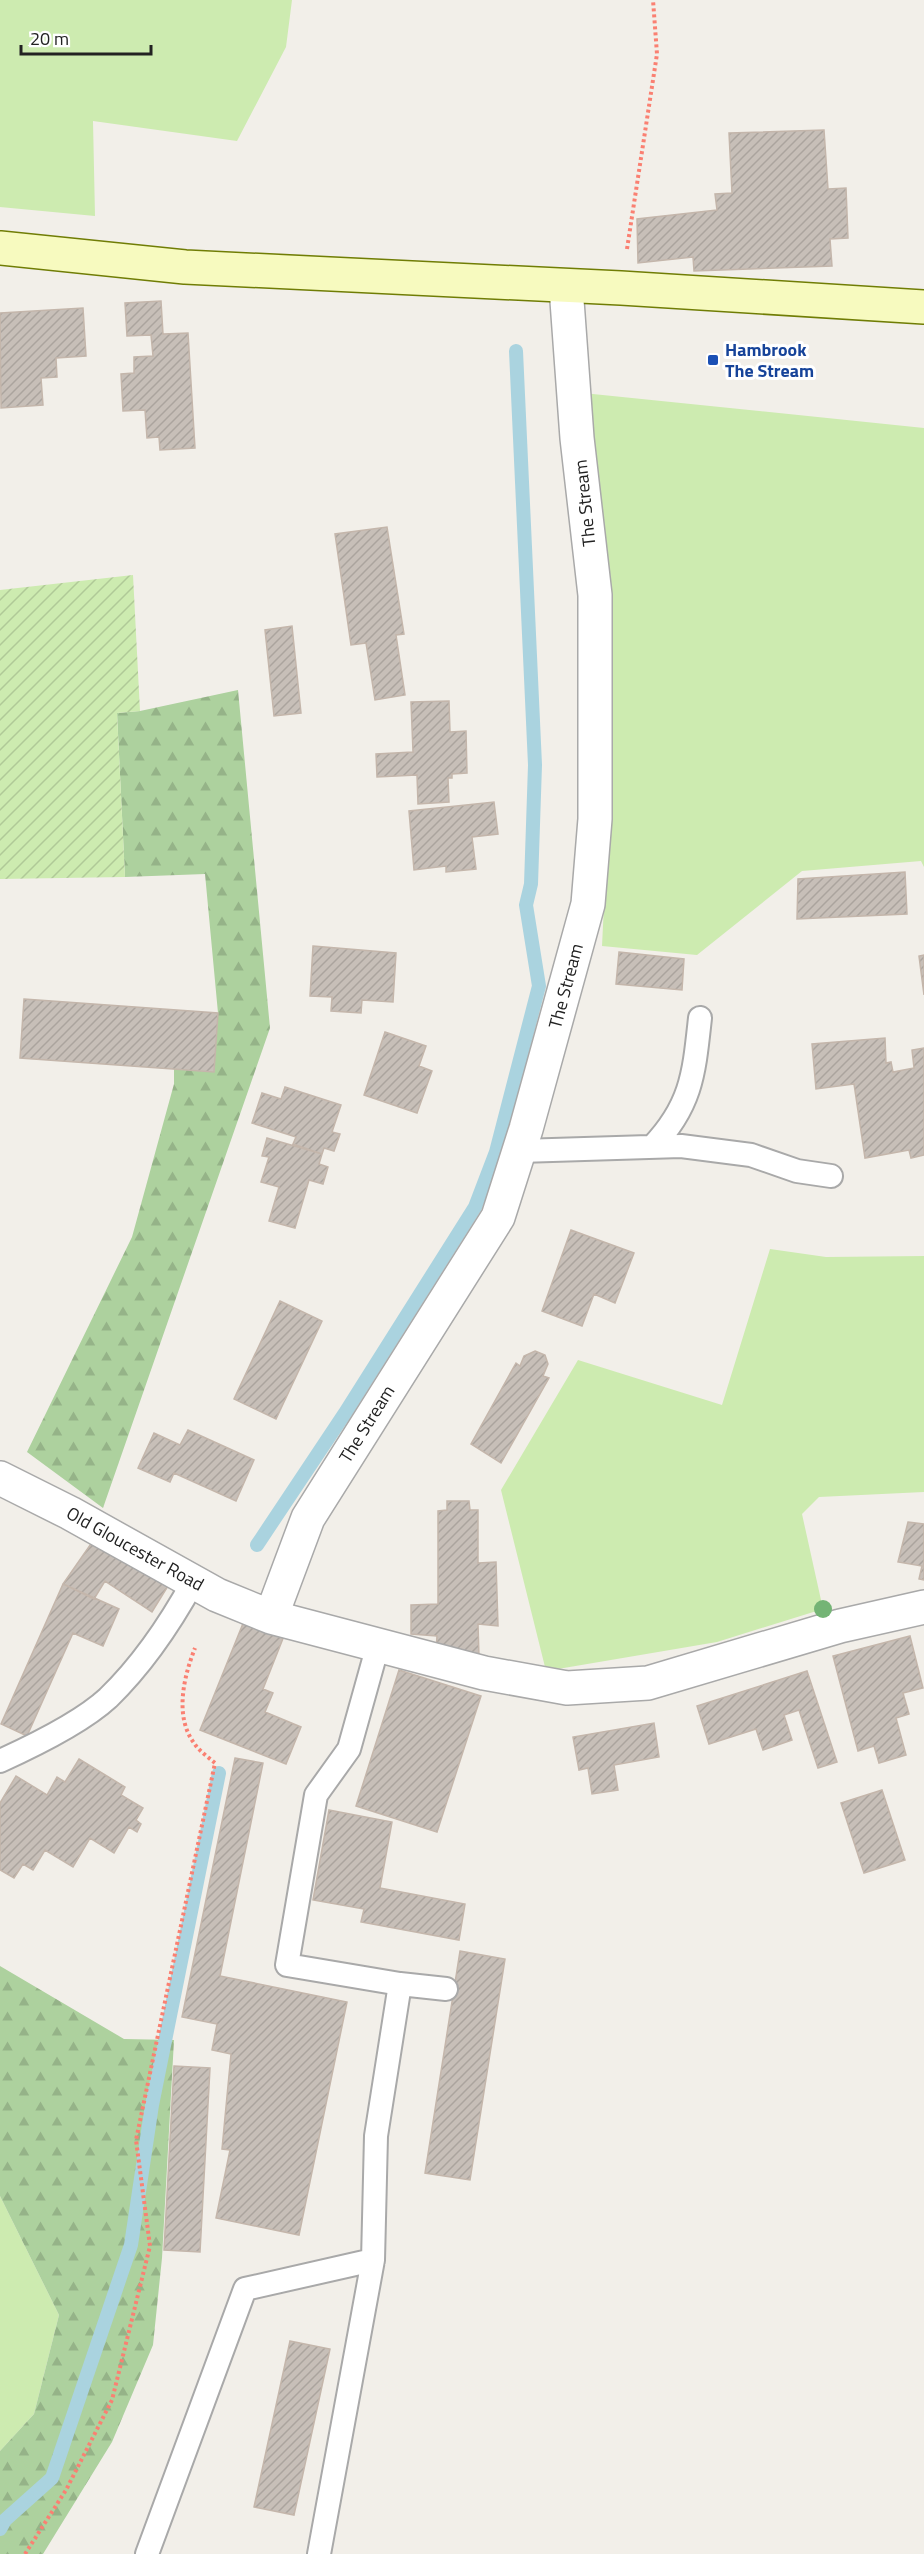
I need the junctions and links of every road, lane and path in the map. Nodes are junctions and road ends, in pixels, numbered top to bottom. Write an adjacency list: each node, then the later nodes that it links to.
1 (653, 0): 4 (path)
2 (0, 248): 3 (main road)
3 (566, 287): 4 (main road); 8 (street, The Stream)
4 (621, 288): 5 (main road)
5 (924, 307)
6 (700, 1018): 7 (lane)
7 (652, 1147): 8 (lane); 9 (lane)
8 (520, 1151): 13 (street, The Stream)
9 (831, 1176)
10 (0, 1479): 11 (street, Old Gloucester Road)
11 (205, 1588): 13 (street, Old Gloucester Road); 15 (lane); 19 (path)
12 (924, 1607): 14 (street, Old Gloucester Road)
13 (271, 1617): 14 (street, Old Gloucester Road)
14 (378, 1645): 16 (lane)
15 (0, 1761)
16 (400, 1984): 17 (lane); 18 (lane)
17 (446, 1989)
18 (373, 2260): 20 (lane); 21 (lane)
19 (25, 2554)
20 (147, 2554)
21 (319, 2554)

